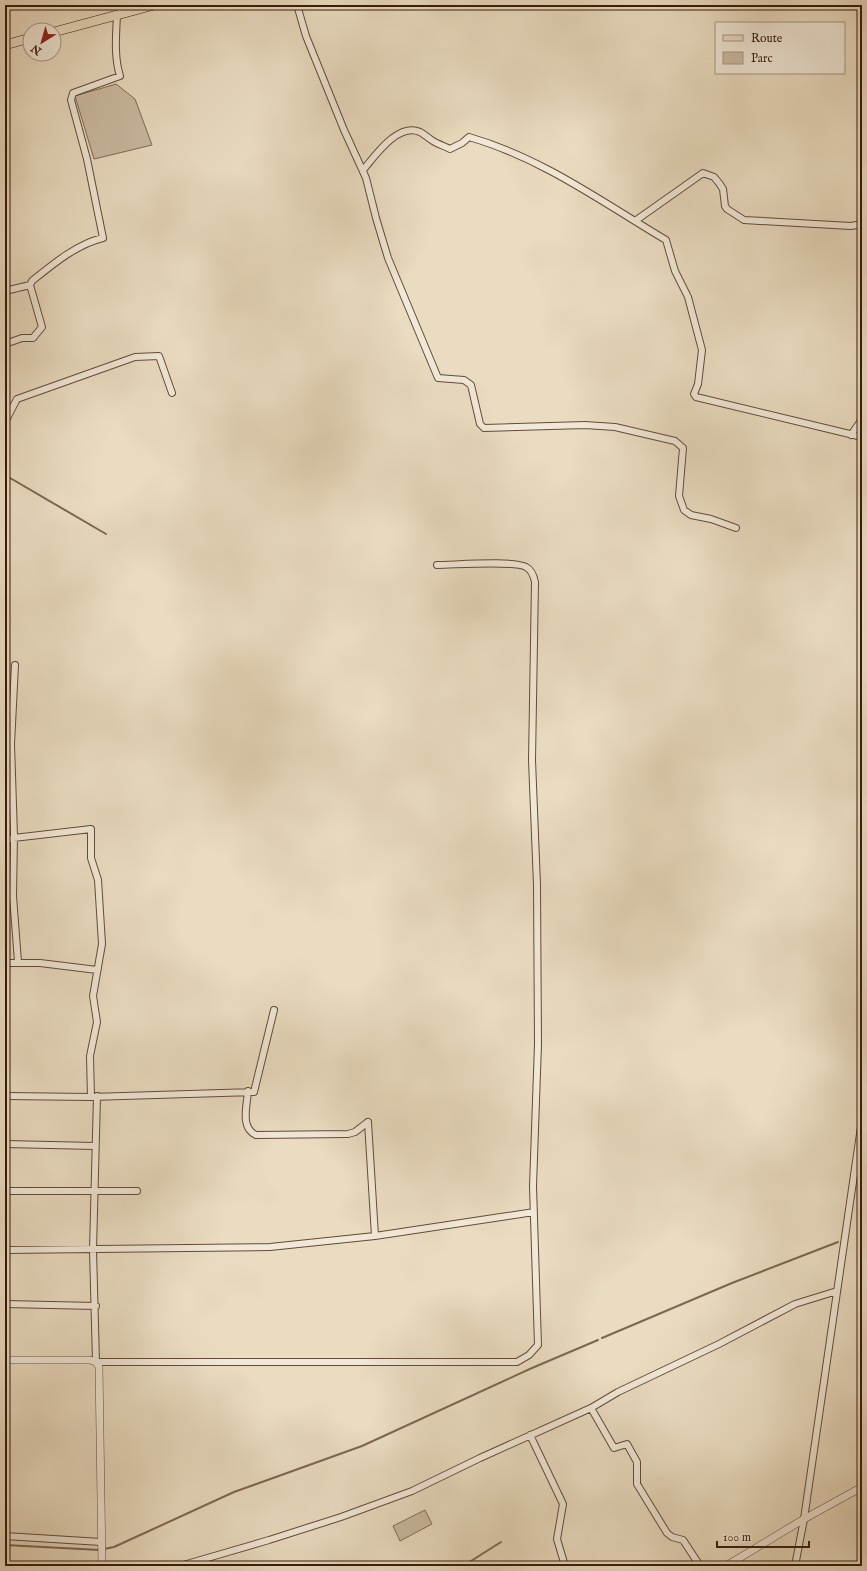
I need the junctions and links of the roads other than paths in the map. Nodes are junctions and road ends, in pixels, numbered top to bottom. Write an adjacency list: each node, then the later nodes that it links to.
1 (154, 5): 3 (main road)
2 (297, 5): 7 (street)
3 (118, 15): 4 (main road); 10 (street)
4 (62, 30)
5 (22, 40): 6 (main road)
6 (5, 45)
7 (363, 170): 8 (street); 18 (street)
8 (635, 221): 9 (street); 16 (street)
9 (862, 224)
10 (30, 285): 11 (street); 12 (street)
11 (5, 291)
12 (5, 344)
13 (172, 393): 15 (street)
14 (862, 415): 16 (street)
15 (5, 422)
16 (852, 435): 17 (street)
17 (862, 437)
18 (736, 528)
19 (437, 565): 36 (street)
20 (15, 665): 21 (street)
21 (14, 838): 22 (street); 23 (street); 25 (street)
22 (5, 839)
23 (18, 962): 24 (street); 25 (street)
24 (5, 963)
25 (97, 970): 29 (street)
26 (274, 1010): 27 (street)
27 (248, 1091): 29 (street); 37 (street)
28 (5, 1096): 29 (street)
29 (94, 1096): 32 (street)
30 (862, 1120): 40 (street)
31 (5, 1144): 32 (street)
32 (95, 1146): 35 (street)
33 (137, 1190): 35 (street)
34 (5, 1191): 35 (street)
35 (94, 1192): 39 (street)
36 (534, 1212): 37 (street); 44 (street)
37 (375, 1236): 39 (street)
38 (5, 1250): 39 (street)
39 (93, 1250): 42 (street)
40 (837, 1290): 45 (street); 48 (street)
41 (5, 1304): 42 (street)
42 (96, 1306): 44 (street)
43 (5, 1360): 44 (street)
44 (96, 1362): 50 (street)
45 (591, 1408): 46 (street); 54 (street)
46 (530, 1435): 52 (street); 53 (street)
47 (862, 1487): 48 (street)
48 (804, 1519): 55 (street); 56 (street)
49 (5, 1536): 50 (street)
50 (101, 1544): 51 (street)
51 (102, 1566)
52 (180, 1566)
53 (565, 1566)
54 (700, 1566)
55 (726, 1566)
56 (795, 1566)

